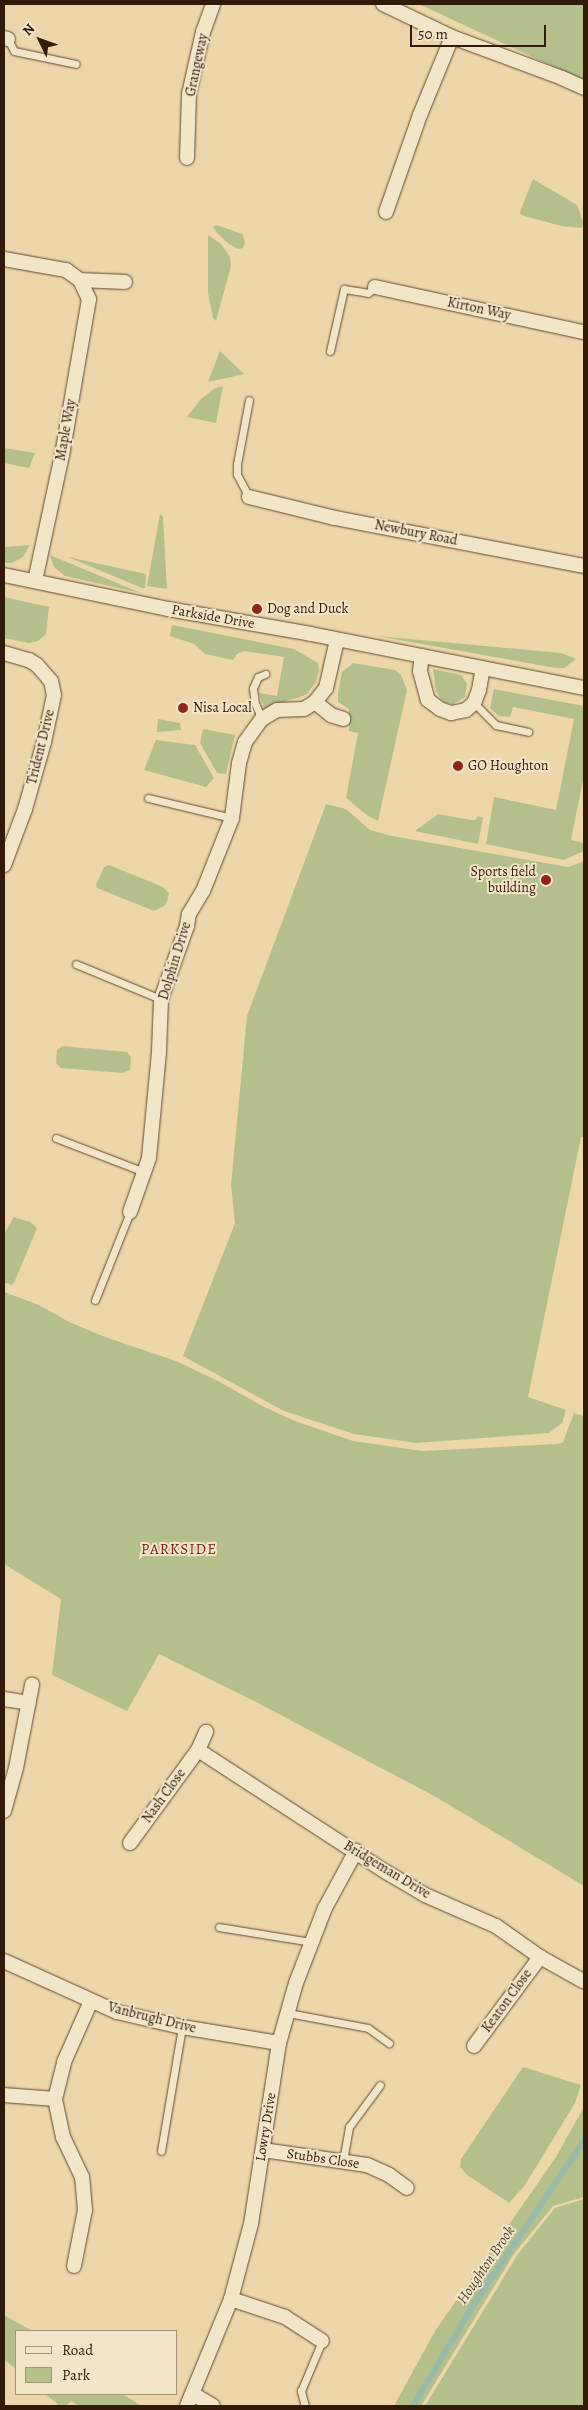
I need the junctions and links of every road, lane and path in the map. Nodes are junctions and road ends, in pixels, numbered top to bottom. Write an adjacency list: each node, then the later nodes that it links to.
1 (213, 4): 7 (street, Grangeway)
2 (383, 4): 3 (street)
3 (452, 37): 6 (street); 8 (street)
4 (6, 38): 5 (lane)
5 (76, 64)
6 (584, 88)
7 (188, 158)
8 (386, 212)
9 (4, 258): 10 (street)
10 (80, 280): 11 (street); 19 (street, Maple Way)
11 (125, 282)
12 (375, 286): 13 (street, Kirton Way); 14 (lane)
13 (584, 332)
14 (330, 351)
15 (249, 400): 16 (lane)
16 (248, 497): 17 (street, Newbury Road)
17 (584, 566)
18 (4, 575): 19 (street, Parkside Drive)
19 (35, 581): 20 (street, Parkside Drive)
20 (338, 640): 22 (street, Parkside Drive); 26 (street)
21 (4, 653): 33 (street, Trident Drive)
22 (422, 656): 23 (street, Parkside Drive); 27 (street)
23 (483, 668): 25 (street, Parkside Drive); 27 (street)
24 (265, 674): 28 (lane)
25 (584, 688)
26 (315, 702): 28 (street); 29 (street)
27 (474, 703): 30 (lane)
28 (262, 719): 32 (street, Dolphin Drive)
29 (343, 720)
30 (528, 732)
31 (148, 798): 32 (lane)
32 (232, 818): 35 (street, Dolphin Drive)
33 (4, 866)
34 (76, 964): 35 (lane)
35 (162, 998): 37 (street, Dolphin Drive)
36 (56, 1138): 37 (lane)
37 (144, 1172): 38 (street, Dolphin Drive)
38 (130, 1212): 39 (lane)
39 (95, 1300)
40 (32, 1684): 42 (street)
41 (4, 1699): 42 (street)
42 (30, 1703): 45 (street)
43 (206, 1732): 44 (street, Nash Close)
44 (198, 1750): 46 (street, Nash Close); 47 (street, Bridgeman Drive)
45 (4, 1811)
46 (130, 1843)
47 (356, 1851): 49 (street, Lowry Drive); 50 (street, Bridgeman Drive)
48 (219, 1927): 49 (lane)
49 (312, 1942): 54 (street, Lowry Drive)
50 (540, 1957): 52 (street, Bridgeman Drive); 58 (street, Keaton Close)
51 (4, 1961): 53 (street, Vanbrugh Drive)
52 (583, 1980)
53 (91, 2002): 55 (street, Vanbrugh Drive); 61 (street)
54 (288, 2013): 56 (street, Lowry Drive); 57 (lane)
55 (182, 2027): 56 (street, Vanbrugh Drive); 63 (lane)
56 (279, 2043): 62 (street, Lowry Drive)
57 (389, 2043)
58 (474, 2046)
59 (380, 2085): 64 (lane)
60 (4, 2095): 61 (street)
61 (55, 2099): 66 (street)
62 (263, 2150): 64 (street, Stubbs Close); 67 (street, Lowry Drive)
63 (161, 2151)
64 (343, 2162): 65 (street, Stubbs Close)
65 (407, 2188)
66 (74, 2266)
67 (231, 2299): 68 (street); 69 (street, Lowry Drive)
68 (322, 2341): 71 (lane)
69 (190, 2400): 70 (street)
70 (213, 2406)
71 (305, 2406)

